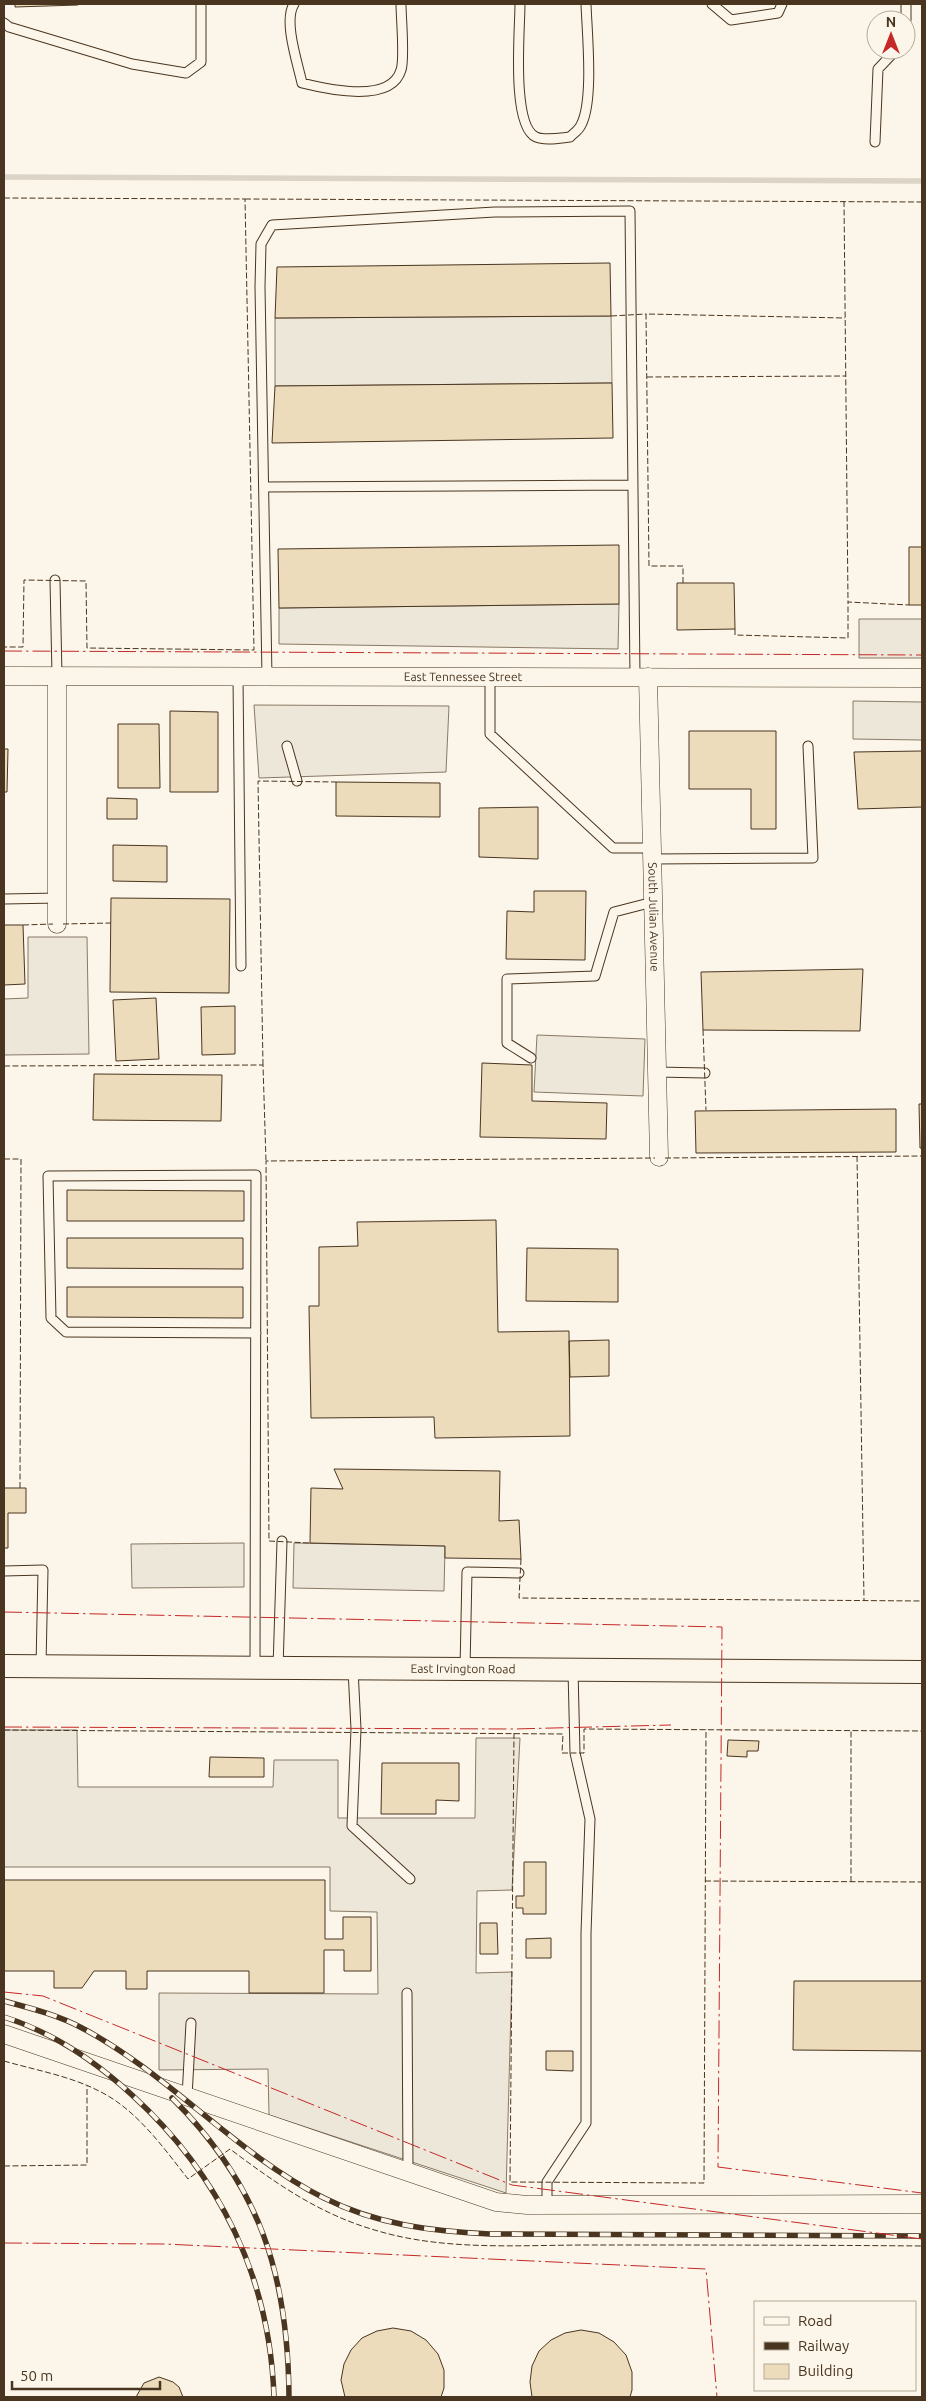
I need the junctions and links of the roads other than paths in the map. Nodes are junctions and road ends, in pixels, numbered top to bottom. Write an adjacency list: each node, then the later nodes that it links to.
1 (201, 4): 8 (lane)
2 (294, 4): 3 (lane)
3 (401, 4)
4 (520, 4): 5 (lane)
5 (586, 4)
6 (712, 4): 7 (lane)
7 (782, 4)
8 (4, 23)
9 (887, 60): 10 (lane)
10 (876, 142)
11 (632, 485): 12 (lane); 12 (lane); 19 (lane)
12 (264, 487): 17 (lane)
13 (55, 580): 15 (lane)
14 (4, 676): 15 (street, East Tennessee Street)
15 (57, 676): 16 (street, East Tennessee Street); 25 (street)
16 (238, 676): 17 (street, East Tennessee Street); 29 (lane)
17 (267, 676): 18 (street, East Tennessee Street)
18 (490, 677): 19 (street, East Tennessee Street); 24 (lane)
19 (641, 677): 20 (street, East Tennessee Street); 24 (street, South Julian Avenue)
20 (922, 678)
21 (286, 746): 23 (lane)
22 (808, 746): 24 (lane)
23 (297, 781)
24 (652, 854): 27 (street, South Julian Avenue)
25 (58, 898): 26 (lane); 28 (street)
26 (4, 899)
27 (653, 902): 30 (lane); 31 (street, South Julian Avenue)
28 (57, 924)
29 (241, 966)
30 (531, 1058)
31 (657, 1072): 32 (lane); 33 (street, South Julian Avenue)
32 (704, 1072)
33 (659, 1157)
34 (256, 1333): 34 (lane); 40 (lane)
35 (282, 1541): 41 (lane)
36 (4, 1571): 39 (lane)
37 (519, 1573): 43 (lane)
38 (4, 1666): 39 (street, East Irvington Road)
39 (41, 1666): 40 (street, East Irvington Road)
40 (255, 1668): 41 (street, East Irvington Road)
41 (278, 1668): 42 (street, East Irvington Road)
42 (354, 1668): 43 (street, East Irvington Road); 46 (lane)
43 (465, 1669): 44 (street, East Irvington Road)
44 (573, 1670): 45 (street, East Irvington Road); 53 (lane)
45 (922, 1672)
46 (410, 1879)
47 (407, 1993): 51 (lane)
48 (191, 2023): 50 (lane)
49 (4, 2034): 50 (street)
50 (187, 2097): 51 (street)
51 (408, 2171): 53 (street)
52 (922, 2204): 53 (street)
53 (547, 2205)

